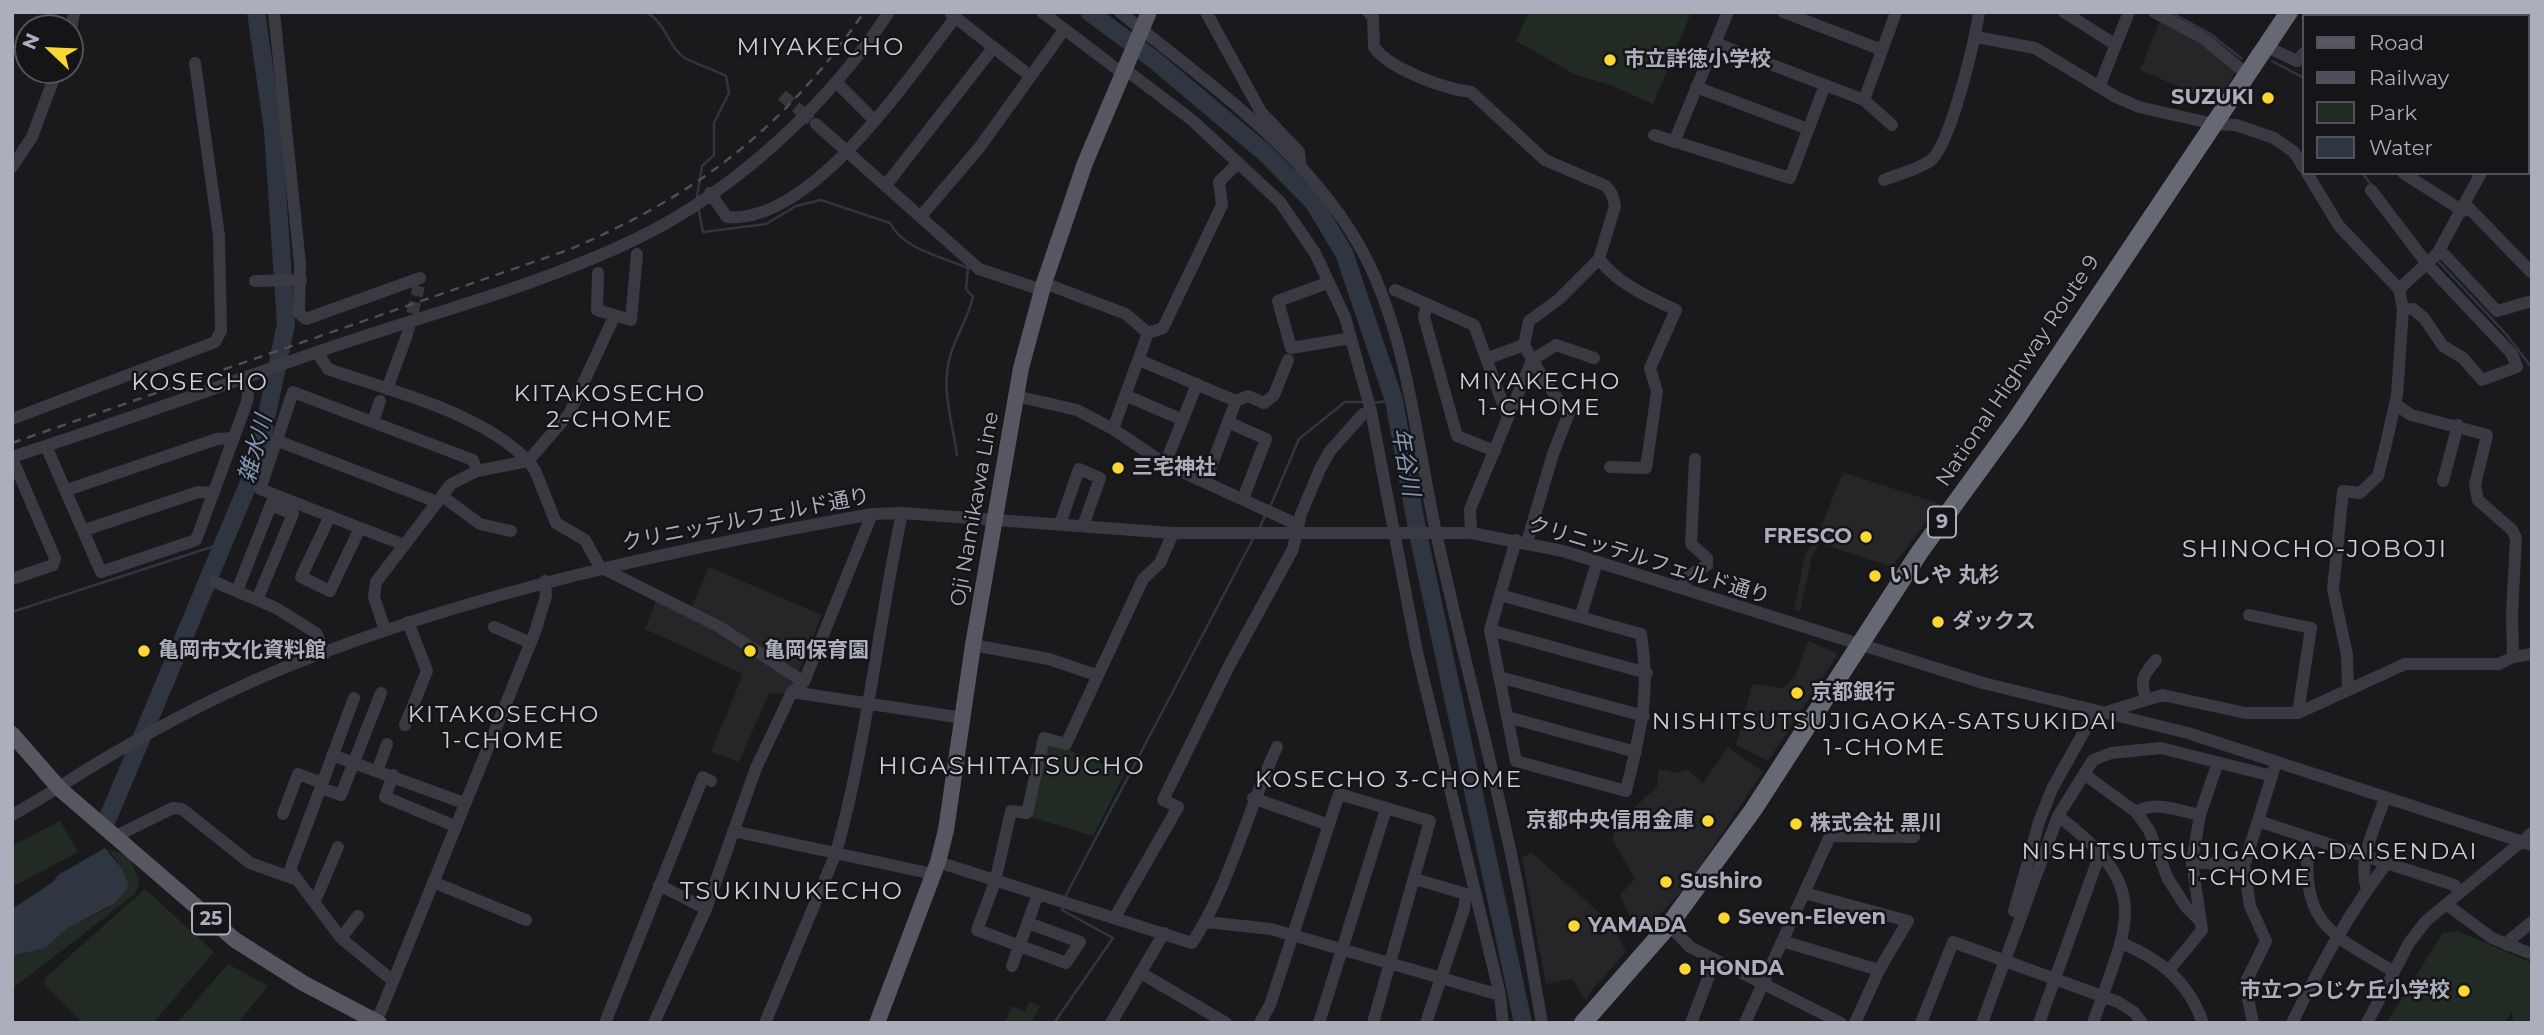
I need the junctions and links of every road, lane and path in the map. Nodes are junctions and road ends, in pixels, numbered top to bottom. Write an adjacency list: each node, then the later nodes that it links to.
1 (274, 12): 63 (street)
2 (889, 12): 30 (street)
3 (1042, 12): 17 (street)
4 (1120, 12): 18 (street)
5 (1149, 12): 18 (main road, Oji Namikawa Line)
6 (1206, 12): 47 (street)
7 (1368, 12): 59 (street)
8 (1728, 12): 20 (street)
9 (1783, 12): 24 (street)
10 (1896, 12): 24 (street)
11 (1979, 12): 19 (street)
12 (2064, 12): 21 (street)
13 (2129, 12): 21 (street)
14 (2154, 12): 28 (street)
15 (2289, 12): 22 (highway, National Highway Route 9 / 9)
16 (952, 15): 23 (street); 36 (street)
17 (1064, 30): 27 (street); 29 (street)
18 (1140, 32): 27 (main road, Oji Namikawa Line); 47 (street)
19 (1976, 37): 34 (street); 51 (street)
20 (1715, 43): 32 (street); 33 (street)
21 (2116, 45): 34 (street)
22 (2265, 46): 25 (street); 28 (highway, National Highway Route 9 / 9)
23 (993, 48): 29 (street); 52 (street)
24 (1882, 50): 35 (street)
25 (2302, 61)
26 (195, 63): 94 (street)
27 (1124, 68): 44 (street); 67 (main road, Oji Namikawa Line)
28 (2247, 74): 38 (highway, National Highway Route 9 / 9)
29 (1030, 76): 56 (street)
30 (836, 82): 36 (street); 54 (street)
31 (52, 84): 46 (street)
32 (1825, 85): 35 (street); 40 (street)
33 (1696, 87): 40 (street); 42 (street)
34 (2099, 87): 38 (street)
35 (1864, 100): 39 (street)
36 (875, 121): 43 (street)
37 (816, 124): 43 (street)
38 (2214, 124): 45 (street); 150 (highway, National Highway Route 9 / 9)
39 (1892, 125)
40 (1808, 129): 42 (street)
41 (1654, 135): 42 (street)
42 (1674, 142)
43 (847, 152): 52 (street); 54 (street)
44 (1238, 163): 65 (street); 74 (street)
45 (2302, 165)
46 (12, 167)
47 (1301, 169): 129 (street)
48 (2308, 175): 68 (street)
49 (2407, 175): 55 (street)
50 (2480, 175): 55 (street)
51 (1884, 180)
52 (886, 185): 56 (street)
53 (2371, 190): 60 (street)
54 (710, 193): 78 (street)
55 (2465, 208): 57 (street); 62 (street)
56 (921, 216): 67 (street)
57 (2440, 250): 60 (street); 70 (street)
58 (637, 254): 73 (street)
59 (1599, 259): 77 (street); 108 (street)
60 (2428, 265): 68 (street); 72 (street)
61 (598, 273): 73 (street)
62 (2532, 273)
63 (301, 280): 64 (street); 66 (street)
64 (255, 281)
65 (1327, 283): 76 (street); 76 (street)
66 (419, 286)
67 (1043, 286): 74 (street); 87 (main road, Oji Namikawa Line)
68 (2399, 289): 72 (street)
69 (1395, 290): 71 (street)
70 (2532, 301)
71 (1427, 304): 79 (street); 103 (street)
72 (2403, 309): 91 (street)
73 (614, 317): 106 (street)
74 (1148, 333): 81 (street)
75 (407, 335): 86 (street)
76 (1351, 338): 92 (street)
77 (1524, 345): 79 (street); 83 (street)
78 (317, 352): 84 (street); 86 (street)
79 (1488, 358): 93 (street)
80 (1594, 358): 83 (street)
81 (1139, 360): 85 (street); 88 (street)
82 (1289, 360): 90 (street)
83 (1532, 360): 93 (street); 131 (street)
84 (241, 377): 100 (street); 102 (street)
85 (1197, 384): 90 (street); 95 (street)
86 (387, 389): 106 (street)
87 (1016, 396): 99 (street); 120 (main road, Oji Namikawa Line)
88 (1127, 396): 95 (street); 99 (street)
89 (380, 401): 96 (street)
90 (1236, 401): 97 (street)
91 (2395, 404): 98 (street); 159 (street)
92 (1371, 411): 127 (street); 128 (street)
93 (1508, 418): 103 (street)
94 (12, 419)
95 (1183, 420): 107 (street)
96 (373, 421): 101 (street); 109 (street)
97 (1230, 423): 110 (street); 115 (street)
98 (2458, 425): 111 (street); 153 (street)
99 (1113, 429): 107 (street)
100 (233, 438): 112 (street); 113 (street)
101 (278, 442): 114 (street); 116 (street)
102 (46, 446): 104 (street); 112 (street)
103 (1495, 451): 130 (street)
104 (12, 457): 135 (street)
105 (1695, 459): 138 (street)
106 (528, 461): 109 (street); 134 (street)
107 (1165, 464): 110 (street)
108 (1610, 467)
109 (477, 471): 114 (street)
110 (1206, 480): 115 (street)
111 (2443, 481)
112 (67, 490): 124 (street)
113 (214, 493): 124 (street); 124 (street)
114 (440, 499): 125 (street); 132 (street)
115 (1244, 499): 127 (street)
116 (273, 500): 119 (street); 139 (street); 141 (street)
117 (902, 513): 118 (street, クリニッテルフェルド通り); 120 (street, クリニッテルフェルド通り); 164 (street)
118 (873, 514): 134 (street, クリニッテルフェルド通り); 158 (street)
119 (330, 516): 123 (street); 123 (street)
120 (994, 518): 121 (street, クリニッテルフェルド通り); 149 (main road, Oji Namikawa Line)
121 (1060, 524): 122 (street, クリニッテルフェルド通り); 122 (street)
122 (1083, 526): 126 (street, クリニッテルフェルド通り)
123 (360, 528): 132 (street)
124 (85, 530)
125 (511, 531)
126 (1173, 533): 127 (street, クリニッテルフェルド通り); 156 (street)
127 (1298, 533): 128 (street, クリニッテルフェルド通り); 225 (street)
128 (1400, 533): 129 (street, クリニッテルフェルド通り); 254 (street)
129 (1433, 533): 130 (street, クリニッテルフェルド通り); 270 (street)
130 (1471, 533): 131 (street, クリニッテルフェルド通り)
131 (1522, 541): 133 (street, クリニッテルフェルド通り); 140 (street)
132 (404, 545): 146 (street)
133 (1597, 562): 138 (street, クリニッテルフェルド通り); 142 (street)
134 (600, 567): 136 (street, クリニッテルフェルド通り); 158 (street)
135 (12, 579)
136 (545, 581): 144 (street, クリニッテルフェルド通り); 148 (street)
137 (215, 582): 139 (street)
138 (1681, 589): 150 (street, クリニッテルフェルド通り)
139 (237, 591): 141 (street)
140 (1500, 594): 142 (street); 147 (street)
141 (257, 600): 151 (street)
142 (1581, 615): 155 (street)
143 (2249, 615): 166 (street)
144 (408, 622): 146 (street, クリニッテルフェルド通り); 170 (street)
145 (494, 627): 148 (street)
146 (385, 630): 151 (street, クリニッテルフェルド通り)
147 (1490, 630): 155 (street); 157 (street)
148 (531, 643): 188 (street)
149 (973, 645): 156 (street); 169 (main road, Oji Namikawa Line)
150 (1860, 645): 165 (street, クリニッテルフェルド通り); 231 (highway, National Highway Route 9 / 9)
151 (325, 653): 185 (street, クリニッテルフェルド通り)
152 (2532, 654): 153 (street)
153 (2513, 657): 159 (street)
154 (2156, 660): 163 (street)
155 (1647, 673): 167 (street)
156 (1096, 675): 215 (street)
157 (1499, 677): 167 (street); 168 (street)
158 (804, 682): 160 (street)
159 (2348, 690): 166 (street)
160 (792, 692): 164 (street); 198 (street)
161 (381, 693): 176 (street)
162 (354, 698): 175 (street)
163 (2146, 698): 165 (street); 166 (street)
164 (870, 706): 169 (street); 205 (street)
165 (2101, 712): 178 (street, クリニッテルフェルド通り); 243 (street)
166 (2298, 713)
167 (1644, 716): 174 (street)
168 (1507, 717): 174 (street); 174 (street)
169 (963, 719): 211 (main road, Oji Namikawa Line)
170 (405, 724)
171 (12, 734): 185 (main road, 25)
172 (387, 744): 179 (street)
173 (1277, 747): 186 (street)
174 (1636, 752)
175 (332, 754): 176 (street); 184 (street)
176 (354, 762): 179 (street); 184 (street)
177 (2218, 762): 180 (street); 182 (street); 194 (street)
178 (2276, 762): 182 (street); 187 (street, クリニッテルフェルド通り)
179 (378, 769): 181 (street)
180 (2084, 774): 190 (street); 193 (street)
181 (393, 775): 188 (street); 197 (street)
182 (2272, 776): 195 (street)
183 (711, 781): 216 (street)
184 (322, 786): 191 (street); 213 (street)
185 (60, 789): 192 (street, クリニッテルフェルド通り); 200 (main road, 25)
186 (1253, 798): 196 (street); 227 (street)
187 (2385, 798): 203 (street, クリニッテルフェルド通り); 207 (street)
188 (464, 803): 197 (street)
189 (1386, 809): 196 (street); 212 (street); 240 (street)
190 (2136, 813): 194 (street); 228 (street)
191 (283, 814)
192 (12, 815)
193 (2058, 816): 206 (street); 243 (street)
194 (2200, 816): 208 (street)
195 (2258, 821): 202 (street); 210 (street)
196 (1329, 825): 233 (street)
197 (455, 826): 214 (street)
198 (733, 831): 205 (street); 223 (street)
199 (2532, 833): 203 (street)
200 (116, 836): 213 (street); 257 (main road, 25)
201 (1914, 836): 219 (street)
202 (2309, 839): 207 (street); 235 (street)
203 (2526, 844): 218 (street)
204 (338, 847): 221 (street)
205 (835, 853): 211 (street); 261 (street)
206 (2103, 855): 237 (street); 250 (street)
207 (2366, 856): 209 (street); 217 (street)
208 (2192, 862): 210 (street); 228 (street)
209 (2387, 863): 217 (street); 218 (street)
210 (2244, 866): 281 (street)
211 (935, 868): 215 (street); 262 (main road, Oji Namikawa Line)
212 (1415, 879): 245 (street); 251 (street)
213 (301, 881): 221 (street)
214 (433, 882): 226 (street); 252 (street)
215 (995, 882): 220 (street); 238 (street)
216 (659, 885): 223 (street); 259 (street)
217 (2367, 888): 235 (street)
218 (2460, 891): 222 (street)
219 (1804, 893): 236 (street); 247 (street)
220 (1038, 894): 225 (street); 230 (street)
221 (315, 901): 234 (street)
222 (2446, 904): 239 (street); 248 (street)
223 (706, 909): 260 (street)
224 (358, 916): 234 (street)
225 (1115, 917): 232 (street)
226 (526, 920)
227 (1206, 922): 232 (street); 233 (street)
228 (2201, 922): 246 (street)
229 (2532, 922): 239 (street)
230 (1028, 923): 238 (street); 238 (street)
231 (1669, 925): 242 (street); 271 (highway, National Highway Route 9 / 9)
232 (1164, 933): 249 (street)
233 (1293, 935): 240 (street); 265 (street)
234 (341, 938): 252 (street)
235 (2338, 939): 248 (street); 282 (street)
236 (1783, 941): 247 (street); 253 (street)
237 (2122, 943): 246 (street); 255 (street)
238 (1020, 945): 244 (street)
239 (2507, 945): 241 (street)
240 (1341, 951): 245 (street); 266 (street)
241 (2532, 954)
242 (1715, 960): 253 (street); 272 (street)
243 (2004, 960): 250 (street); 275 (street); 276 (street)
244 (1012, 966)
245 (1391, 966): 251 (street); 267 (street)
246 (2170, 969): 280 (street)
247 (1879, 970): 274 (street)
248 (2393, 971): 283 (street)
249 (1141, 973): 256 (street); 263 (street)
250 (2055, 978): 255 (street); 277 (street)
251 (1440, 980): 254 (street); 268 (street)
252 (393, 981): 257 (street)
253 (1763, 984): 258 (street); 273 (street)
254 (1500, 995): 269 (street)
255 (2102, 995): 278 (street); 279 (street)
256 (1205, 1018): 264 (street)
257 (375, 1022)
258 (1836, 1022)
259 (605, 1023)
260 (654, 1023)
261 (765, 1023)
262 (877, 1023)
263 (1111, 1023)
264 (1226, 1023)
265 (1260, 1023)
266 (1319, 1023)
267 (1373, 1023)
268 (1426, 1023)
269 (1503, 1023)
270 (1542, 1023)
271 (1583, 1023)
272 (1691, 1023)
273 (1745, 1023)
274 (1855, 1023)
275 (1921, 1023)
276 (1982, 1023)
277 (2039, 1023)
278 (2092, 1023)
279 (2142, 1023)
280 (2203, 1023)
281 (2253, 1023)
282 (2292, 1023)
283 (2367, 1023)

